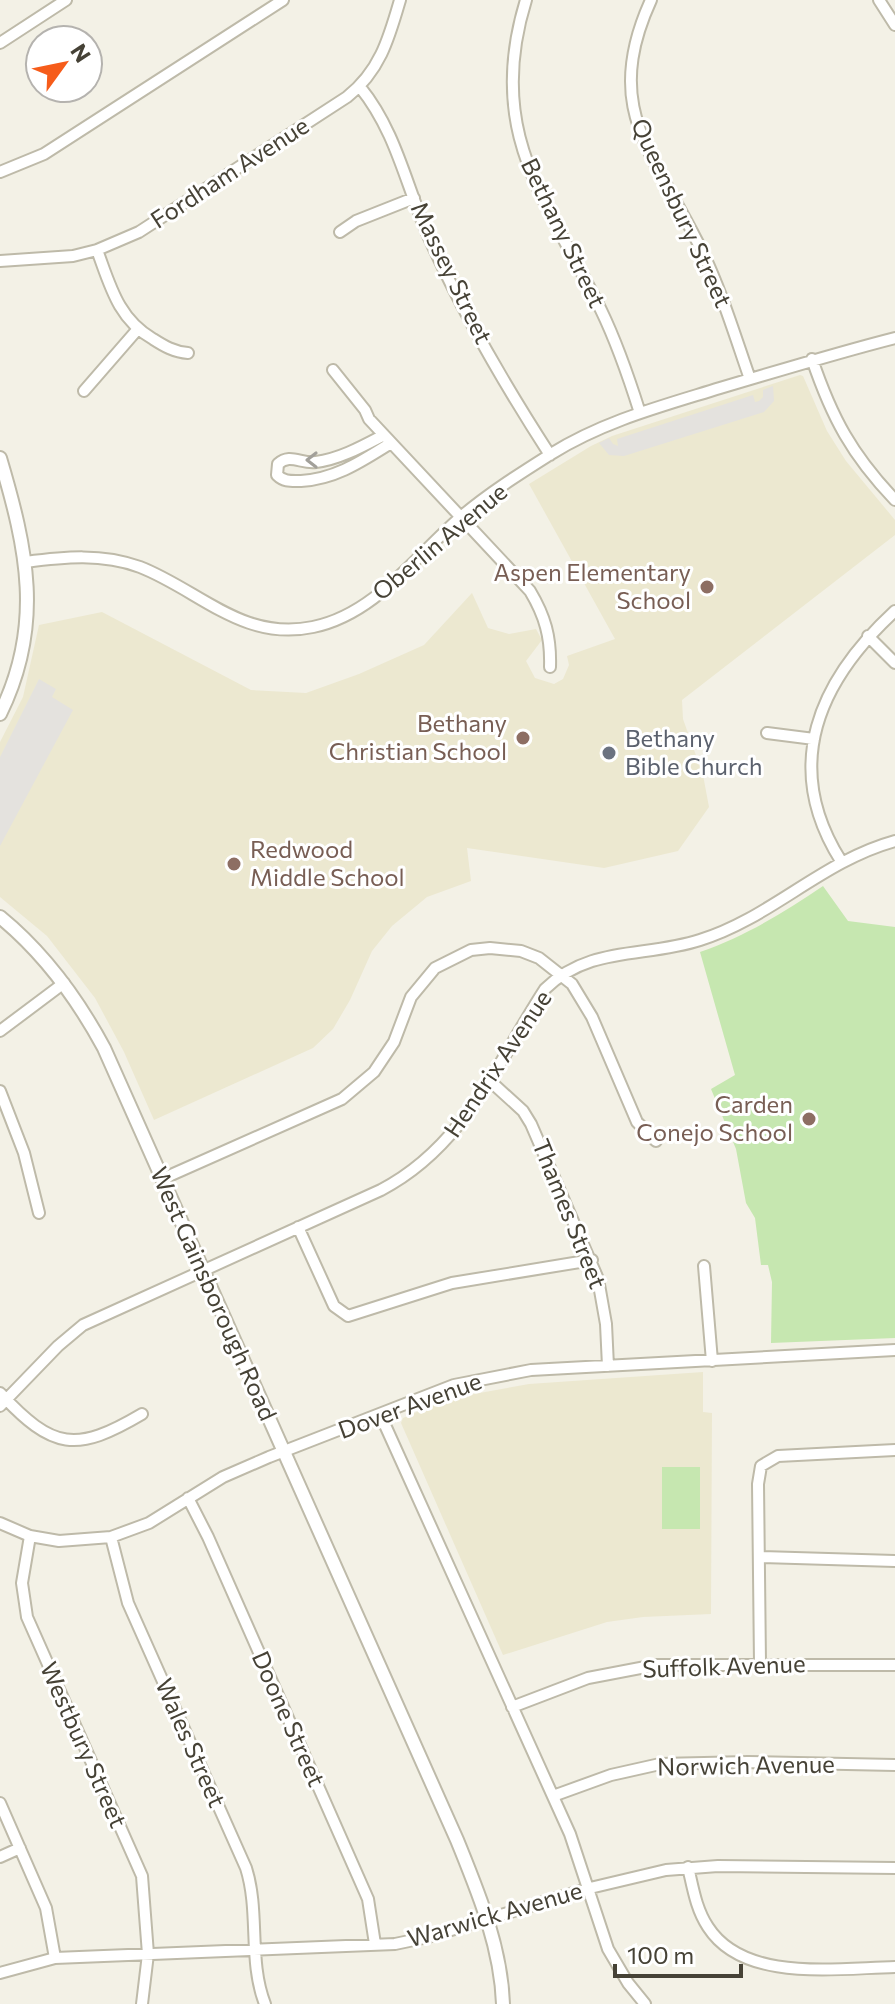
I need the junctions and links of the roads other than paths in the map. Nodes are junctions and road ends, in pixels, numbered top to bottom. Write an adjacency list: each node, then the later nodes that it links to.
1 (66, 0): 8 (street)
2 (283, 0): 10 (street)
3 (400, 0): 9 (street, Fordham Avenue)
4 (526, 0): 22 (street, Bethany Street)
5 (651, 0): 20 (street, Queensbury Street)
6 (879, 0): 7 (street)
7 (895, 25)
8 (0, 43)
9 (360, 87): 11 (street, Massey Street); 13 (street, Fordham Avenue)
10 (0, 172)
11 (414, 198): 12 (street); 24 (street, Massey Street)
12 (340, 232)
13 (97, 250): 14 (street, Fordham Avenue); 15 (street)
14 (0, 261)
15 (137, 330): 17 (street); 21 (street)
16 (895, 338): 18 (street, Oberlin Avenue)
17 (188, 353)
18 (812, 359): 20 (street, Oberlin Avenue); 26 (street)
19 (333, 370): 23 (street)
20 (750, 379): 22 (street, Oberlin Avenue)
21 (84, 391)
22 (640, 413): 24 (street, Oberlin Avenue)
23 (387, 439): 23 (street, one-way to 23); 27 (street)
24 (550, 455): 27 (street, Oberlin Avenue)
25 (0, 458): 28 (street)
26 (895, 500)
27 (460, 518): 28 (street, Oberlin Avenue); 32 (street)
28 (26, 562): 33 (street)
29 (895, 611): 30 (street)
30 (868, 636): 31 (street); 35 (street)
31 (895, 663)
32 (550, 667)
33 (0, 714)
34 (767, 733): 35 (street)
35 (814, 739): 37 (street)
36 (895, 841): 37 (street, Hendrix Avenue)
37 (841, 861): 39 (street, Hendrix Avenue)
38 (0, 917): 40 (street, West Gainsborough Road)
39 (561, 973): 42 (street, Hendrix Avenue); 44 (street); 45 (street)
40 (64, 983): 41 (street); 45 (street, West Gainsborough Road)
41 (0, 1031)
42 (489, 1080): 47 (street, Hendrix Avenue); 48 (street, Thames Street)
43 (0, 1091): 46 (street)
44 (656, 1141)
45 (162, 1179): 50 (street, West Gainsborough Road)
46 (39, 1213)
47 (298, 1227): 48 (street); 50 (street, Hendrix Avenue)
48 (592, 1260): 53 (street, Thames Street)
49 (704, 1266): 52 (street)
50 (202, 1270): 54 (street, Hendrix Avenue); 58 (street, West Gainsborough Road)
51 (895, 1350): 52 (street, Dover Avenue)
52 (712, 1361): 53 (street, Dover Avenue)
53 (608, 1366): 56 (street, Dover Avenue)
54 (2, 1400): 55 (street)
55 (142, 1414)
56 (380, 1414): 58 (street, Dover Avenue); 67 (street)
57 (895, 1450): 63 (street)
58 (283, 1452): 59 (street, Dover Avenue); 76 (street, West Gainsborough Road)
59 (188, 1498): 62 (street, Dover Avenue); 77 (street, Doone Street)
60 (0, 1523): 61 (street, Dover Avenue)
61 (30, 1536): 62 (street, Dover Avenue); 79 (street, Westbury Street)
62 (111, 1537): 78 (street, Wales Street)
63 (760, 1557): 64 (street); 65 (street)
64 (895, 1561)
65 (760, 1663): 66 (street, Suffolk Avenue); 67 (street, Suffolk Avenue)
66 (895, 1665)
67 (512, 1707): 69 (street)
68 (895, 1765): 69 (street, Norwich Avenue)
69 (553, 1796): 75 (street)
70 (0, 1803): 71 (street)
71 (20, 1848): 72 (street); 80 (street)
72 (0, 1857)
73 (688, 1867): 74 (street, Warwick Avenue); 75 (street, Warwick Avenue); 81 (street)
74 (895, 1868)
75 (590, 1888): 76 (street, Warwick Avenue); 86 (street)
76 (488, 1920): 77 (street, Warwick Avenue); 85 (street, West Gainsborough Road)
77 (375, 1944): 78 (street, Warwick Avenue)
78 (257, 1951): 79 (street, Warwick Avenue); 84 (street, Wales Street)
79 (148, 1954): 80 (street, Warwick Avenue); 83 (street, Westbury Street)
80 (55, 1958): 82 (street, Warwick Avenue)
81 (895, 1967)
82 (0, 1973)
83 (142, 2004)
84 (265, 2004)
85 (503, 2004)
86 (645, 2004)

